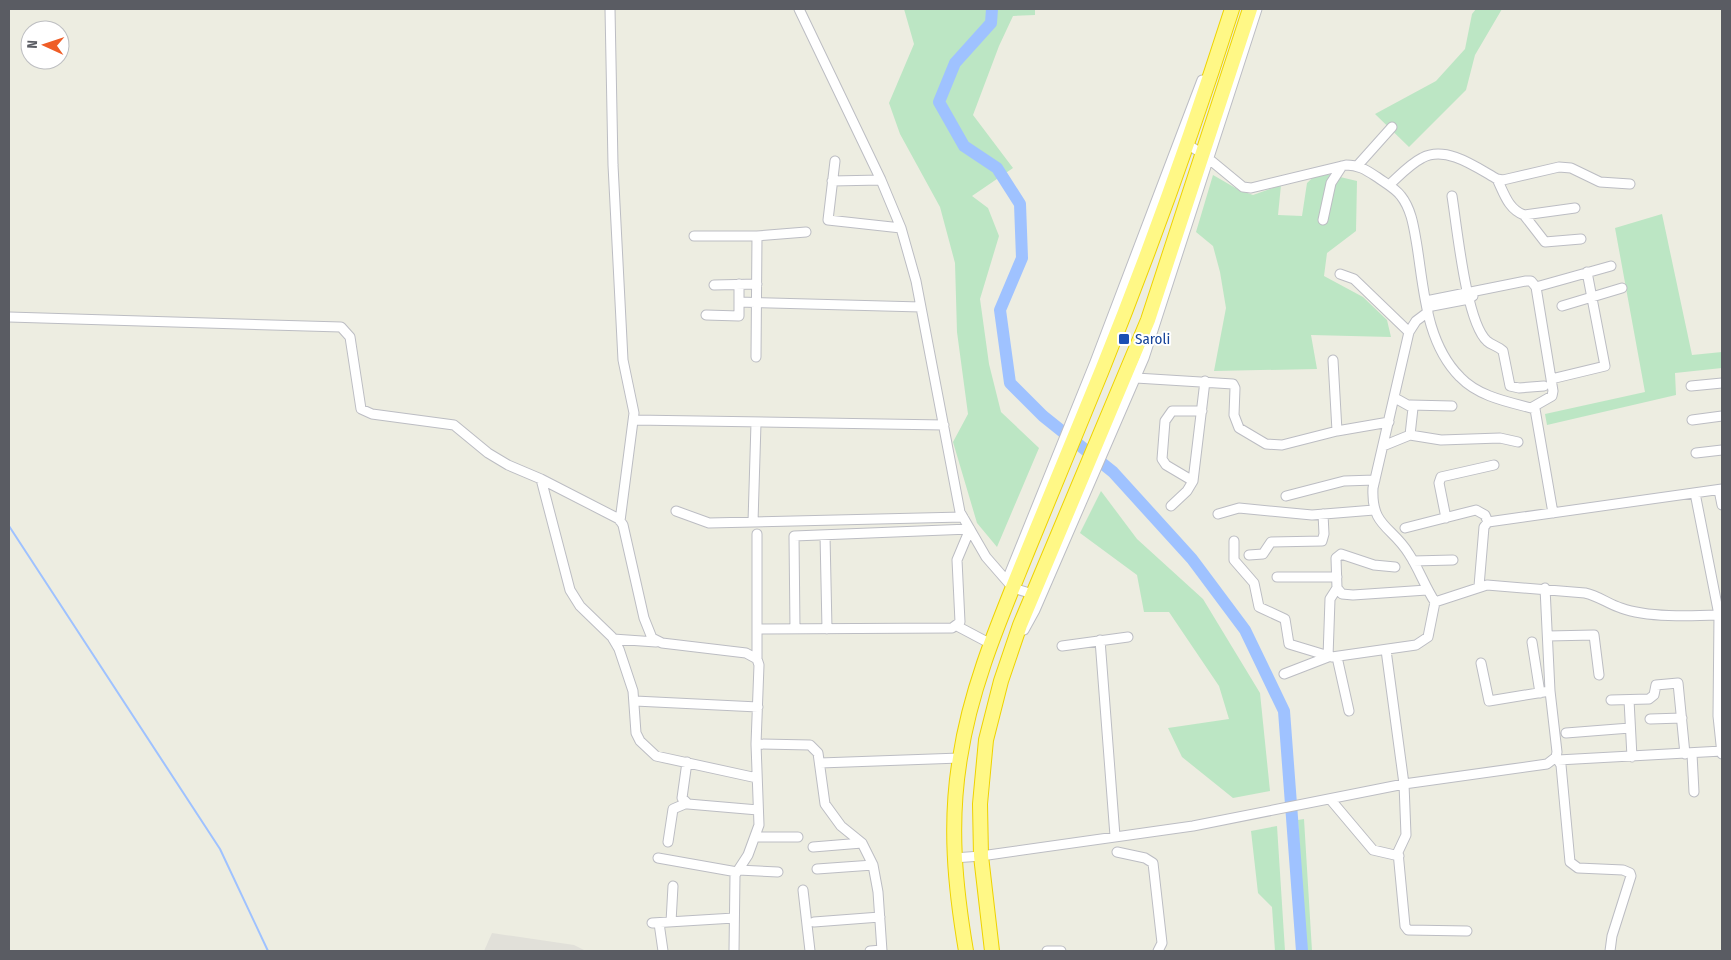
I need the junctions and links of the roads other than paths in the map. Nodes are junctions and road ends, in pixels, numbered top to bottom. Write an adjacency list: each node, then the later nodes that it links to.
1 (610, 9): 59 (street)
2 (798, 9): 15 (street)
3 (1225, 9): 8 (street)
4 (1232, 9): 8 (highway)
5 (1250, 9): 9 (highway)
6 (1257, 9): 9 (street)
7 (1392, 127): 12 (street)
8 (1184, 142): 9 (street); 101 (highway)
9 (1206, 156): 11 (street); 47 (street); 66 (highway)
10 (834, 161): 14 (street)
11 (1342, 166): 12 (street); 21 (street)
12 (1361, 167): 17 (street)
13 (1497, 179): 16 (street); 17 (street); 20 (street)
14 (832, 180): 15 (street); 22 (street)
15 (881, 180): 22 (street)
16 (1630, 184)
17 (1389, 185): 41 (street)
18 (1452, 196): 35 (street)
19 (1575, 208): 20 (street)
20 (1524, 215): 26 (street)
21 (1323, 220)
22 (901, 228): 40 (street)
23 (806, 232): 25 (street)
24 (694, 236): 25 (street)
25 (757, 236): 31 (street)
26 (1581, 239)
27 (1612, 266): 28 (street)
28 (1587, 272): 33 (street); 36 (street)
29 (1340, 274): 44 (street)
30 (739, 284): 31 (street); 32 (street); 37 (street)
31 (757, 284): 38 (street)
32 (714, 285)
33 (1536, 286): 35 (street); 48 (street)
34 (1622, 288): 36 (street)
35 (1468, 295): 41 (street); 51 (street)
36 (1592, 298): 39 (street); 48 (street)
37 (739, 302): 38 (street); 42 (street)
38 (757, 302): 40 (street); 45 (street)
39 (1562, 306)
40 (921, 307): 63 (street)
41 (1427, 307): 44 (street); 56 (street)
42 (706, 315)
43 (9, 317): 72 (street)
44 (1409, 332): 53 (street)
45 (756, 357)
46 (1333, 360): 64 (street)
47 (1136, 378): 49 (street); 66 (street)
48 (1551, 379): 56 (street)
49 (1208, 381): 57 (street); 64 (street)
50 (1722, 383): 52 (street)
51 (1544, 386)
52 (1691, 386)
53 (1395, 398): 54 (street); 61 (street)
54 (1410, 405): 55 (street); 65 (street)
55 (1452, 406)
56 (1531, 408): 82 (street)
57 (1202, 411): 74 (street); 74 (street)
58 (1722, 416): 60 (street)
59 (634, 420): 62 (street); 87 (street)
60 (1692, 420)
61 (1389, 422): 64 (street); 68 (street)
62 (756, 423): 63 (street); 88 (street)
63 (944, 425): 85 (street)
64 (1337, 432)
65 (1410, 435): 67 (street); 68 (street)
66 (1103, 437): 106 (highway)
67 (1518, 442)
68 (1383, 446): 73 (street)
69 (1722, 450): 70 (street)
70 (1696, 453)
71 (1494, 465): 86 (street)
72 (541, 479): 87 (street); 115 (street)
73 (1375, 480): 77 (street); 80 (street)
74 (1193, 481): 79 (street)
75 (1721, 489): 76 (street); 78 (street)
76 (1695, 493): 82 (street); 108 (street)
77 (1286, 496)
78 (1722, 505)
79 (1171, 506)
80 (1374, 510): 84 (street); 97 (street)
81 (676, 511): 88 (street)
82 (1553, 513): 89 (street)
83 (1218, 514): 84 (street)
84 (1323, 514): 95 (street)
85 (963, 517): 88 (street); 91 (street)
86 (1446, 518): 89 (street); 90 (street)
87 (618, 519): 117 (street)
88 (753, 522)
89 (1488, 522): 102 (street)
90 (1405, 528)
91 (970, 530): 93 (street); 101 (street); 109 (street)
92 (757, 534): 110 (street)
93 (825, 535): 111 (street); 112 (street)
94 (1234, 541): 122 (street)
95 (1249, 555)
96 (1453, 560): 97 (street)
97 (1413, 561): 105 (street)
98 (1395, 567): 100 (street)
99 (1277, 577): 100 (street)
100 (1336, 577): 103 (street)
101 (1010, 584): 106 (street); 119 (highway)
102 (1479, 586): 104 (street); 107 (street)
103 (1337, 588): 105 (street); 122 (street)
104 (1546, 588): 108 (street); 113 (street)
105 (1427, 590): 107 (street)
106 (1037, 596): 159 (highway)
107 (1435, 602): 121 (street)
108 (1720, 615): 139 (street)
109 (957, 626): 112 (street); 119 (street)
110 (757, 629): 111 (street); 123 (street)
111 (794, 629): 112 (street)
112 (827, 629)
113 (1548, 636): 126 (street); 127 (street)
114 (1128, 637): 116 (street)
115 (613, 639): 117 (street); 131 (street)
116 (1100, 640): 120 (street); 152 (street)
117 (656, 642): 123 (street)
118 (1532, 642): 128 (street)
119 (991, 644): 142 (highway)
120 (1062, 646)
121 (1386, 650): 122 (street); 147 (street)
122 (1333, 657): 125 (street); 133 (street)
123 (757, 659): 132 (street)
124 (1481, 664): 128 (street)
125 (1284, 674)
126 (1599, 675)
127 (1550, 691): 128 (street); 143 (street)
128 (1540, 693)
129 (1611, 700): 130 (street)
130 (1629, 700): 134 (street); 136 (street)
131 (634, 701): 132 (street); 144 (street)
132 (758, 707): 138 (street)
133 (1349, 711)
134 (1682, 718): 135 (street); 140 (street)
135 (1650, 719)
136 (1630, 728): 137 (street); 141 (street)
137 (1566, 733)
138 (756, 744): 145 (street); 146 (street)
139 (1722, 753): 140 (street)
140 (1688, 754): 141 (street); 148 (street)
141 (1632, 757): 143 (street)
142 (960, 758): 145 (street); 162 (highway)
143 (1557, 759): 147 (street); 184 (street)
144 (687, 762): 146 (street); 150 (street)
145 (820, 763): 156 (street)
146 (757, 778): 151 (street)
147 (1404, 784): 149 (street); 160 (street)
148 (1694, 792)
149 (1330, 799): 152 (street); 160 (street)
150 (686, 803): 151 (street); 155 (street)
151 (758, 810): 153 (street)
152 (1115, 836): 159 (street)
153 (756, 837): 154 (street); 165 (street)
154 (798, 837)
155 (668, 842)
156 (862, 843): 157 (street); 163 (street)
157 (813, 847)
158 (1117, 852): 183 (street)
159 (981, 856): 162 (street); 180 (highway)
160 (1399, 856): 173 (street)
161 (658, 858): 165 (street)
162 (954, 858): 179 (highway)
163 (873, 865): 164 (street); 169 (street)
164 (817, 869)
165 (738, 871): 166 (street); 170 (street)
166 (778, 872)
167 (673, 886): 171 (street)
168 (804, 890): 176 (street)
169 (880, 917): 172 (street); 178 (street)
170 (734, 918): 171 (street); 175 (street)
171 (671, 922): 174 (street)
172 (814, 922)
173 (1467, 930)
174 (662, 951)
175 (734, 951)
176 (810, 951)
177 (870, 951): 178 (street)
178 (882, 951)
179 (966, 951)
180 (992, 951)
181 (1047, 951): 182 (street)
182 (1061, 951)
183 (1158, 951)
184 (1610, 951)

